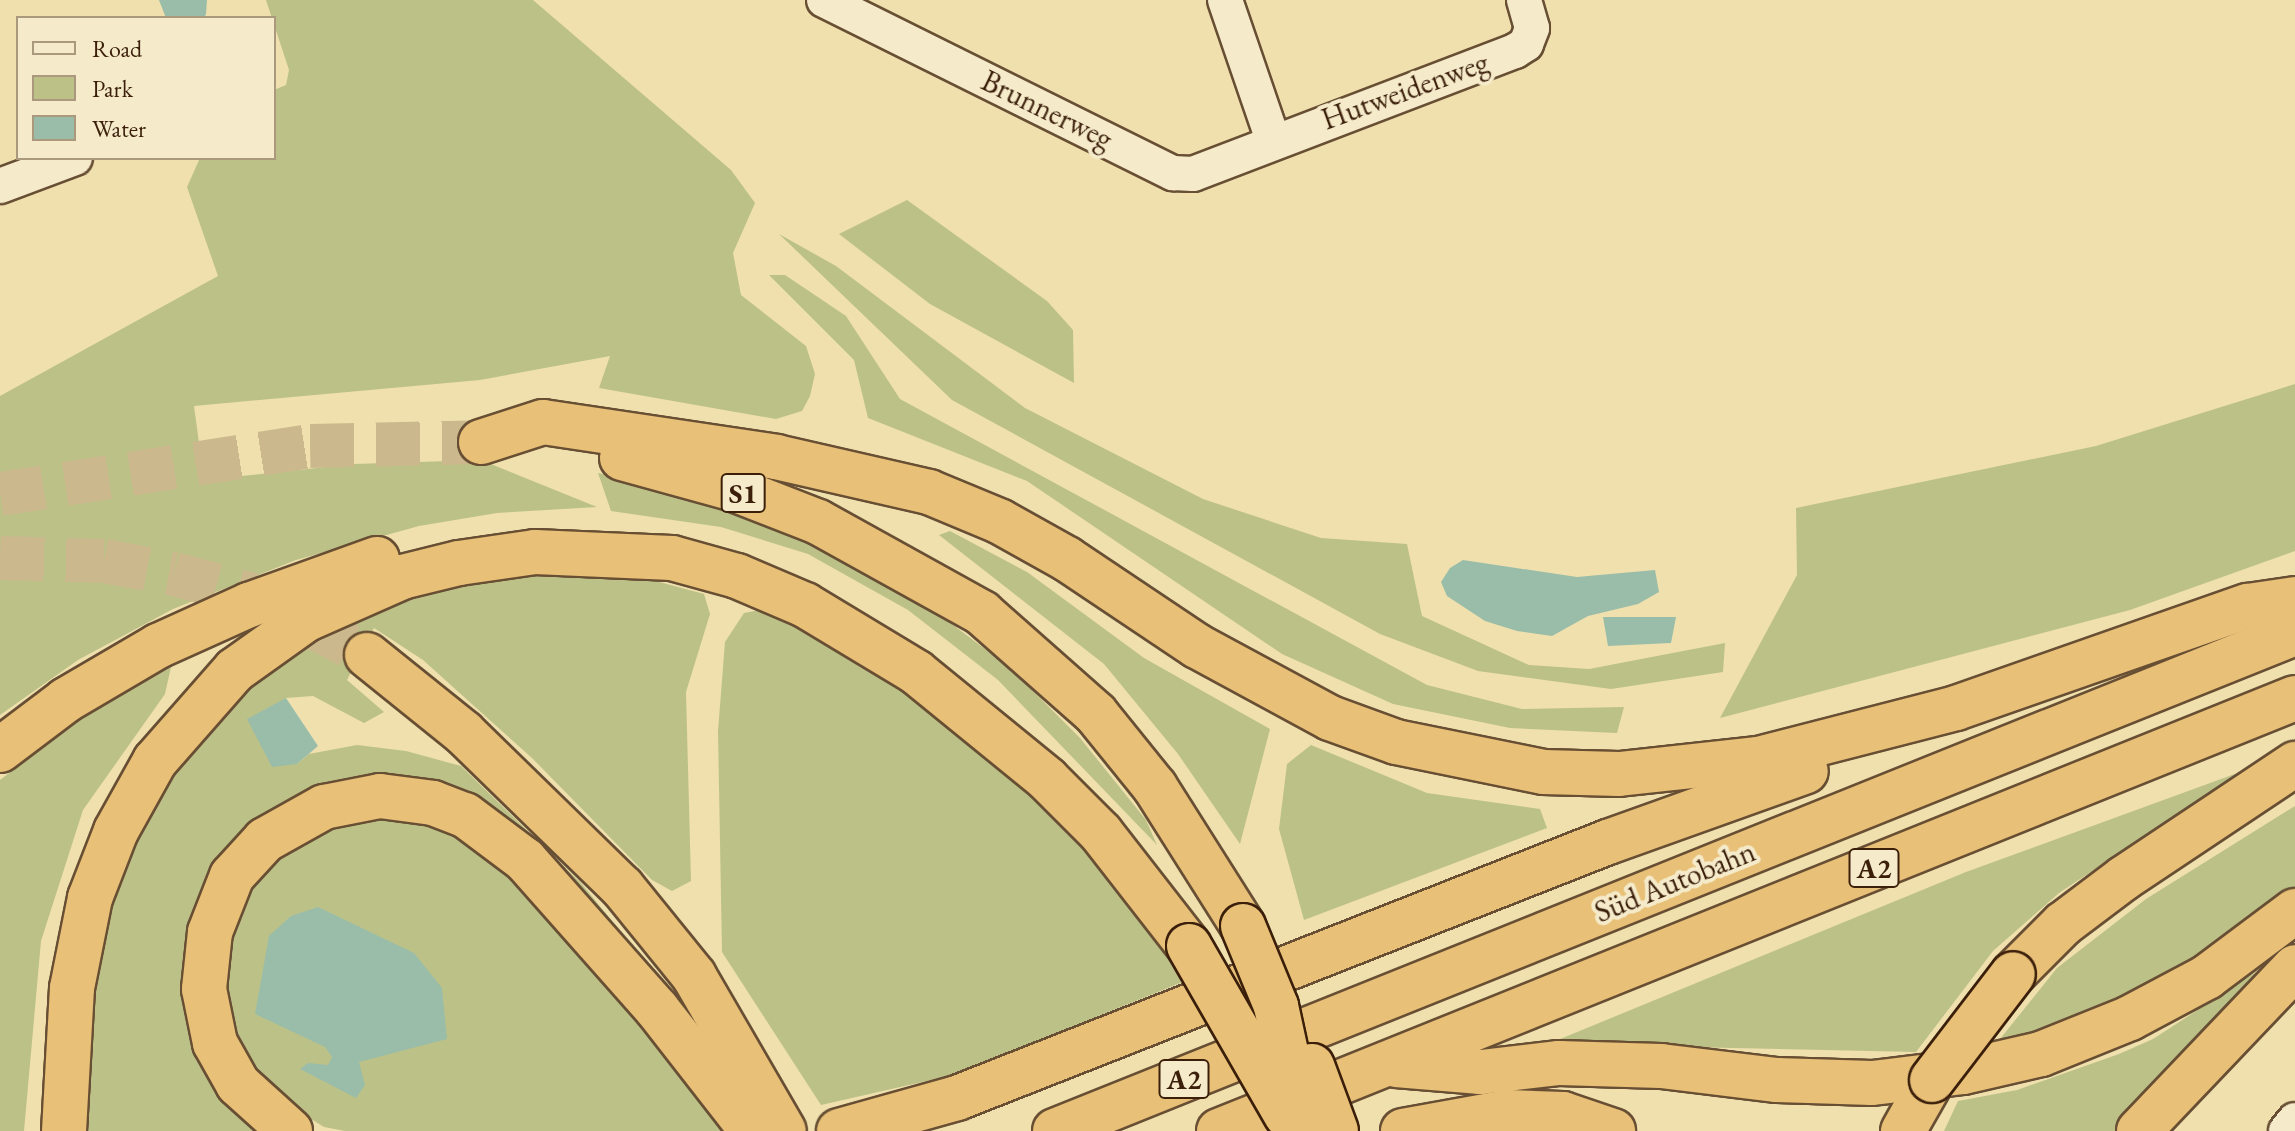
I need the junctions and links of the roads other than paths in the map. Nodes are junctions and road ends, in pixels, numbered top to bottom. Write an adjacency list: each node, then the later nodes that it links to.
1 (824, 0): 4 (street, Brunnerweg)
2 (1225, 0): 4 (street)
3 (1524, 0): 4 (street, Hutweidenweg)
4 (1273, 140)
5 (70, 160): 6 (street)
6 (0, 186)
7 (494, 558): 13 (highway); 22 (highway); 27 (highway, bridge)
8 (2295, 599): 12 (highway)
9 (2295, 633): 25 (highway, Süd Autobahn / A2)
10 (367, 655): 20 (highway)
11 (2295, 698): 18 (highway, Süd Autobahn / A2)
12 (1956, 708): 17 (highway, S1, bridge); 24 (highway)
13 (0, 750)
14 (2295, 764): 19 (highway, bridge)
15 (2295, 911): 18 (highway)
16 (2295, 967): 34 (highway)
17 (1276, 1006): 28 (highway, S1, bridge); 29 (highway, bridge)
18 (1386, 1064): 26 (highway, Süd Autobahn / A2)
19 (1932, 1080): 32 (highway); 33 (highway)
20 (773, 1116): 23 (highway)
21 (2295, 1120): 35 (street)
22 (64, 1131)
23 (290, 1131)
24 (839, 1131)
25 (1055, 1131)
26 (1219, 1131)
27 (1295, 1131)
28 (1303, 1131)
29 (1336, 1131)
30 (1403, 1131): 31 (highway)
31 (1613, 1131)
32 (1903, 1131)
33 (1920, 1131)
34 (2139, 1131)
35 (2286, 1131)

